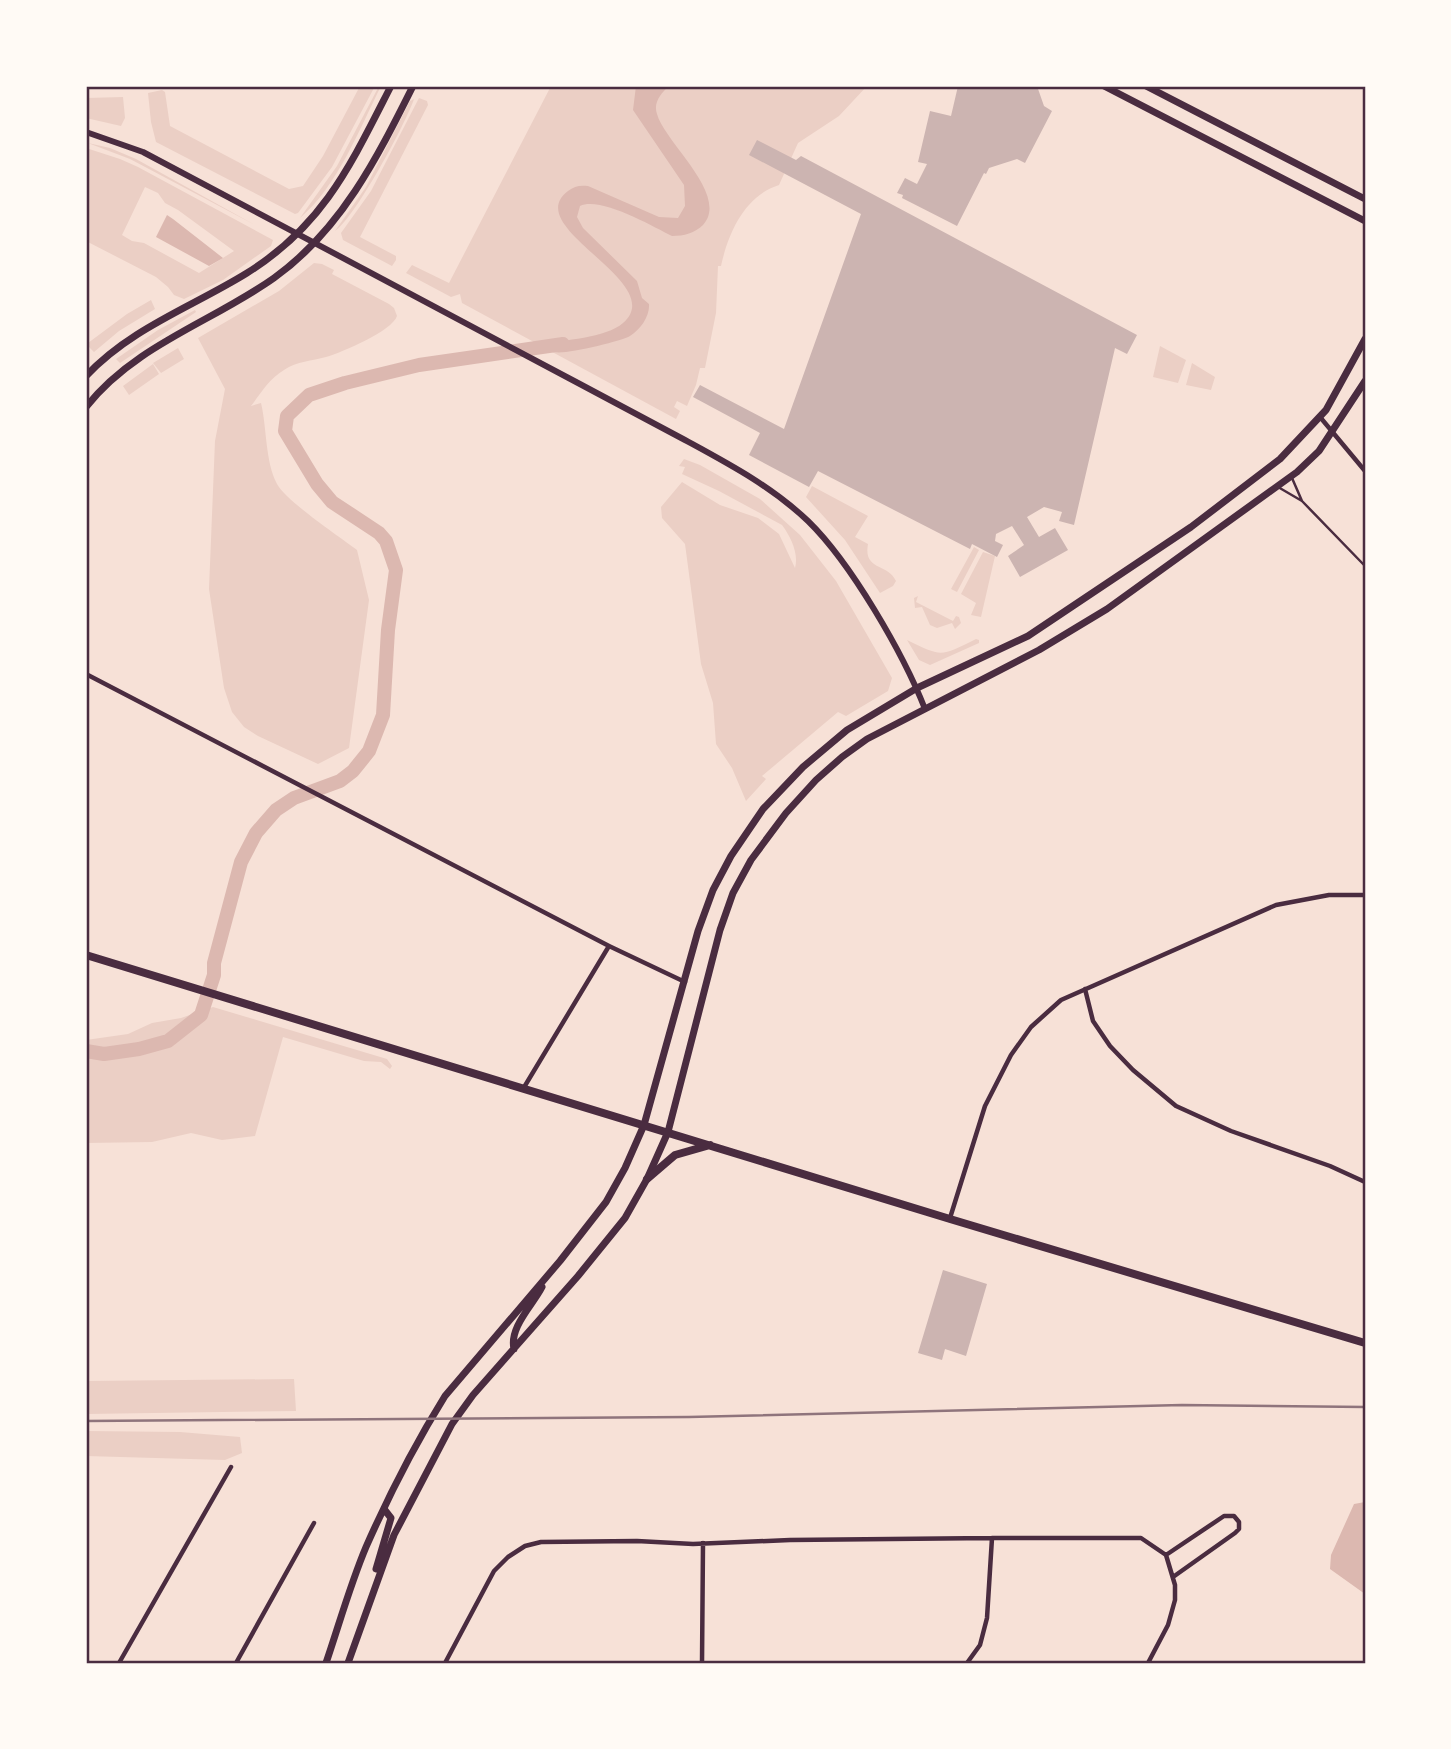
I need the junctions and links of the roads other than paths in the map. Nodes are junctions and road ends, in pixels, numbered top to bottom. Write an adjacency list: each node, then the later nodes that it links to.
1 (391, 86): 8 (main road)
2 (413, 86): 9 (main road)
3 (1106, 86): 7 (main road)
4 (1146, 86): 6 (main road)
5 (86, 132): 8 (street)
6 (1365, 199)
7 (1365, 221)
8 (298, 234): 9 (street); 11 (main road)
9 (314, 243): 13 (main road); 24 (street)
10 (1365, 339): 14 (main road)
11 (86, 376)
12 (1365, 382): 15 (main road)
13 (86, 407)
14 (1320, 416): 15 (street); 20 (main road)
15 (1333, 432): 16 (street); 17 (main road)
16 (1365, 471)
17 (1291, 477): 18 (main road); 19 (lane)
18 (1278, 487): 19 (lane); 21 (main road)
19 (1302, 500): 22 (lane)
20 (1191, 527): 21 (main road); 24 (main road)
21 (1201, 541): 25 (main road)
22 (1365, 566)
23 (86, 674): 29 (street)
24 (917, 688): 25 (street); 26 (main road)
25 (925, 709): 27 (main road)
26 (750, 828): 27 (main road); 31 (main road)
27 (765, 839): 35 (main road)
28 (1365, 895): 32 (street)
29 (609, 946): 31 (street); 33 (street)
30 (86, 955): 33 (main road)
31 (685, 982): 34 (main road)
32 (1084, 989): 38 (street); 39 (street)
33 (523, 1089): 34 (main road)
34 (644, 1125): 35 (main road); 40 (main road)
35 (668, 1132): 36 (main road); 37 (main road)
36 (711, 1145): 37 (main road); 39 (main road)
37 (647, 1179): 42 (main road)
38 (1365, 1182)
39 (950, 1219): 41 (main road)
40 (549, 1274): 42 (main road); 44 (main road)
41 (1365, 1343)
42 (514, 1349): 50 (main road)
43 (231, 1466): 51 (street)
44 (384, 1509): 50 (main road); 53 (main road)
45 (314, 1523): 52 (street)
46 (992, 1538): 47 (street); 48 (street); 57 (street)
47 (703, 1543): 55 (street); 56 (street)
48 (1166, 1555): 49 (street); 49 (street)
49 (1173, 1577): 58 (street)
50 (372, 1594): 54 (main road)
51 (119, 1663)
52 (236, 1663)
53 (326, 1663)
54 (348, 1663)
55 (445, 1663)
56 (702, 1663)
57 (967, 1663)
58 (1148, 1663)

